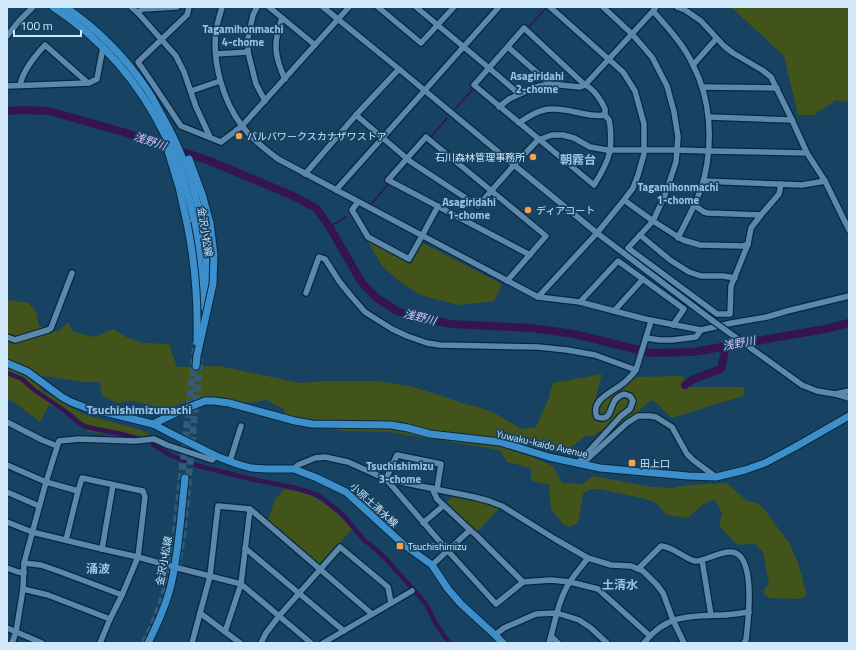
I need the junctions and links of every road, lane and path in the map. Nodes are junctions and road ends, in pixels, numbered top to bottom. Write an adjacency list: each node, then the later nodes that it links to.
1 (33, 7): 25 (street)
2 (53, 7): 29 (main road, 金沢小松線)
3 (65, 7): 37 (main road)
4 (131, 7): 20 (street)
5 (177, 7): 20 (street)
6 (189, 7): 26 (street)
7 (222, 7): 33 (street)
8 (257, 7): 32 (street)
9 (269, 7): 21 (street)
10 (323, 7): 22 (street)
11 (349, 7): 22 (street)
12 (378, 7): 23 (street)
13 (416, 7): 23 (street)
14 (454, 7): 23 (street)
15 (499, 7): 30 (street)
16 (550, 7): 34 (street)
17 (602, 7): 24 (street)
18 (677, 7): 27 (street)
19 (654, 9): 24 (street); 36 (street)
20 (138, 13): 26 (street)
21 (282, 18): 28 (street); 40 (street)
22 (338, 20): 28 (street); 39 (street)
23 (438, 25): 30 (street)
24 (632, 34): 34 (street); 65 (street)
25 (7, 36)
26 (161, 39): 35 (street); 49 (street)
27 (716, 39): 36 (street); 48 (street)
28 (315, 45): 40 (street)
29 (103, 47): 42 (street); 70 (main road, 金沢小松線)
30 (463, 47): 38 (street); 50 (street)
31 (508, 47): 38 (street); 43 (street); 44 (street)
32 (248, 52): 33 (street); 52 (street)
33 (216, 54): 41 (street)
34 (609, 59): 44 (street); 64 (street)
35 (138, 62): 37 (street); 60 (street)
36 (693, 65): 47 (street)
37 (131, 68): 72 (main road)
38 (489, 68): 51 (street); 53 (street)
39 (399, 69): 50 (street); 55 (street)
40 (284, 79): 52 (street)
41 (220, 81): 49 (street); 59 (street)
42 (88, 83): 46 (street); 46 (street)
43 (550, 84): 44 (street); 51 (street)
44 (586, 85): 54 (street)
45 (7, 86): 46 (street)
46 (20, 86)
47 (702, 87): 48 (street); 56 (street)
48 (777, 88): 57 (street)
49 (190, 91): 60 (street)
50 (424, 91): 61 (street); 69 (street)
51 (519, 94): 53 (street)
52 (265, 101): 59 (street)
53 (499, 107): 58 (street)
54 (605, 114): 58 (street); 63 (street)
55 (356, 115): 61 (street); 71 (street)
56 (709, 117): 57 (street); 66 (street)
57 (792, 120): 67 (street)
58 (519, 123): 62 (street)
59 (242, 126): 60 (street); 71 (street)
60 (210, 137)
61 (382, 138): 68 (street); 76 (street)
62 (538, 140): 63 (street); 63 (street); 69 (street)
63 (610, 150): 64 (street)
64 (644, 150): 65 (street); 78 (street)
65 (677, 150): 66 (street); 83 (street)
66 (709, 151): 67 (street); 73 (street)
67 (807, 153): 74 (street)
68 (407, 159): 77 (street); 77 (street); 81 (street)
69 (514, 165): 77 (street); 85 (street)
70 (177, 170): 72 (main road, 金沢小松線); 105 (main road, bridge)
71 (305, 174): 76 (street)
72 (192, 175): 105 (main road, bridge)
73 (703, 181): 75 (street); 80 (street)
74 (824, 181): 75 (street); 84 (street)
75 (781, 184): 82 (street)
76 (336, 190): 79 (street)
77 (492, 191): 90 (street)
78 (624, 200): 83 (street); 85 (street)
79 (358, 202): 87 (street); 87 (street)
80 (694, 205): 82 (street); 88 (street)
81 (438, 206): 87 (street); 90 (street)
82 (761, 215): 89 (street)
83 (653, 221): 86 (street); 88 (street)
84 (849, 230)
85 (597, 232): 97 (street); 110 (street, bridge)
86 (640, 235): 92 (street); 92 (street)
87 (422, 236): 94 (street)
88 (678, 238): 89 (street)
89 (748, 244): 92 (street)
90 (530, 255): 94 (street)
91 (72, 273): 103 (street)
92 (735, 278)
93 (643, 279): 98 (street); 99 (street); 101 (street)
94 (507, 281): 97 (street)
95 (306, 293): 108 (street)
96 (849, 296): 102 (street)
97 (538, 297): 98 (street)
98 (580, 302): 99 (street)
99 (614, 311): 100 (street)
100 (651, 320): 101 (street); 104 (street)
101 (672, 324): 102 (street)
102 (701, 330): 104 (street)
103 (7, 338)
104 (646, 338): 108 (street)
105 (197, 356): 107 (main road)
106 (7, 363): 114 (main road, 小原土清水線)
107 (196, 366)
108 (637, 367): 119 (street)
109 (849, 391): 110 (street)
110 (836, 394): 111 (street)
111 (849, 398)
112 (849, 416): 122 (main road, Yuwaku-kaido Avenue)
113 (7, 422): 116 (street)
114 (153, 424): 117 (main road, 小原土清水線); 119 (main road, Yuwaku-kaido Avenue)
115 (241, 426): 118 (street)
116 (57, 446): 117 (street); 125 (street)
117 (216, 456): 118 (main road, 小原土清水線)
118 (230, 461): 121 (main road, 小原土清水線)
119 (580, 463): 122 (main road, Yuwaku-kaido Avenue); 122 (street)
120 (7, 465): 125 (street)
121 (294, 469): 124 (street); 145 (main road, 小原土清水線)
122 (716, 476)
123 (185, 478): 146 (main road, 金沢小松線)
124 (386, 479): 127 (street); 127 (street); 134 (street)
125 (46, 482): 128 (street); 130 (street)
126 (113, 485): 128 (street); 139 (street); 141 (street)
127 (435, 489): 131 (street); 142 (street)
128 (78, 491): 137 (street)
129 (7, 492): 130 (street)
130 (39, 506): 136 (street)
131 (443, 506): 134 (street); 135 (street)
132 (250, 509): 138 (street); 149 (street); 151 (street)
133 (7, 522): 136 (street)
134 (424, 523): 140 (street)
135 (470, 530): 140 (street); 152 (street)
136 (32, 532): 137 (street); 144 (street)
137 (66, 540): 139 (street)
138 (245, 548): 154 (street); 157 (street)
139 (102, 549): 141 (street)
140 (448, 551): 145 (street); 152 (street)
141 (138, 556): 146 (street); 158 (street)
142 (588, 558): 148 (street); 153 (street)
143 (702, 560): 148 (street); 160 (street); 164 (street)
144 (24, 563): 150 (street); 158 (street)
145 (432, 566): 172 (main road, 小原土清水線)
146 (174, 567): 151 (street); 178 (main road, 金沢小松線)
147 (7, 568): 150 (street)
148 (638, 568): 167 (street)
149 (320, 569): 157 (street); 159 (street); 163 (street)
150 (24, 572): 155 (street)
151 (210, 576): 154 (street); 161 (street)
152 (523, 582): 153 (street)
153 (570, 582): 162 (street); 174 (street)
154 (241, 584): 165 (street); 171 (street)
155 (23, 589): 166 (street); 170 (street)
156 (412, 591): 159 (street)
157 (299, 593): 165 (street); 169 (street)
158 (122, 595): 166 (street)
159 (391, 603): 163 (street)
160 (749, 612): 164 (street); 190 (street)
161 (200, 613): 171 (street); 179 (street)
162 (557, 613): 172 (street); 173 (street); 187 (street)
163 (372, 614): 169 (street)
164 (711, 614): 167 (street)
165 (279, 616): 181 (street); 182 (street)
166 (110, 619): 177 (street)
167 (673, 620): 174 (street); 189 (street)
168 (7, 628): 170 (street)
169 (344, 631): 183 (street)
170 (16, 632): 175 (street); 176 (street)
171 (225, 632): 180 (street)
172 (495, 634): 184 (main road, 小原土清水線)
173 (551, 636): 185 (street); 186 (street)
174 (650, 636): 188 (street)
175 (12, 643)
176 (42, 643)
177 (100, 643)
178 (148, 643)
179 (192, 643)
180 (240, 643)
181 (261, 643)
182 (311, 643)
183 (323, 643)
184 (503, 643)
185 (549, 643)
186 (558, 643)
187 (607, 643)
188 (644, 643)
189 (684, 643)
190 (744, 643)

